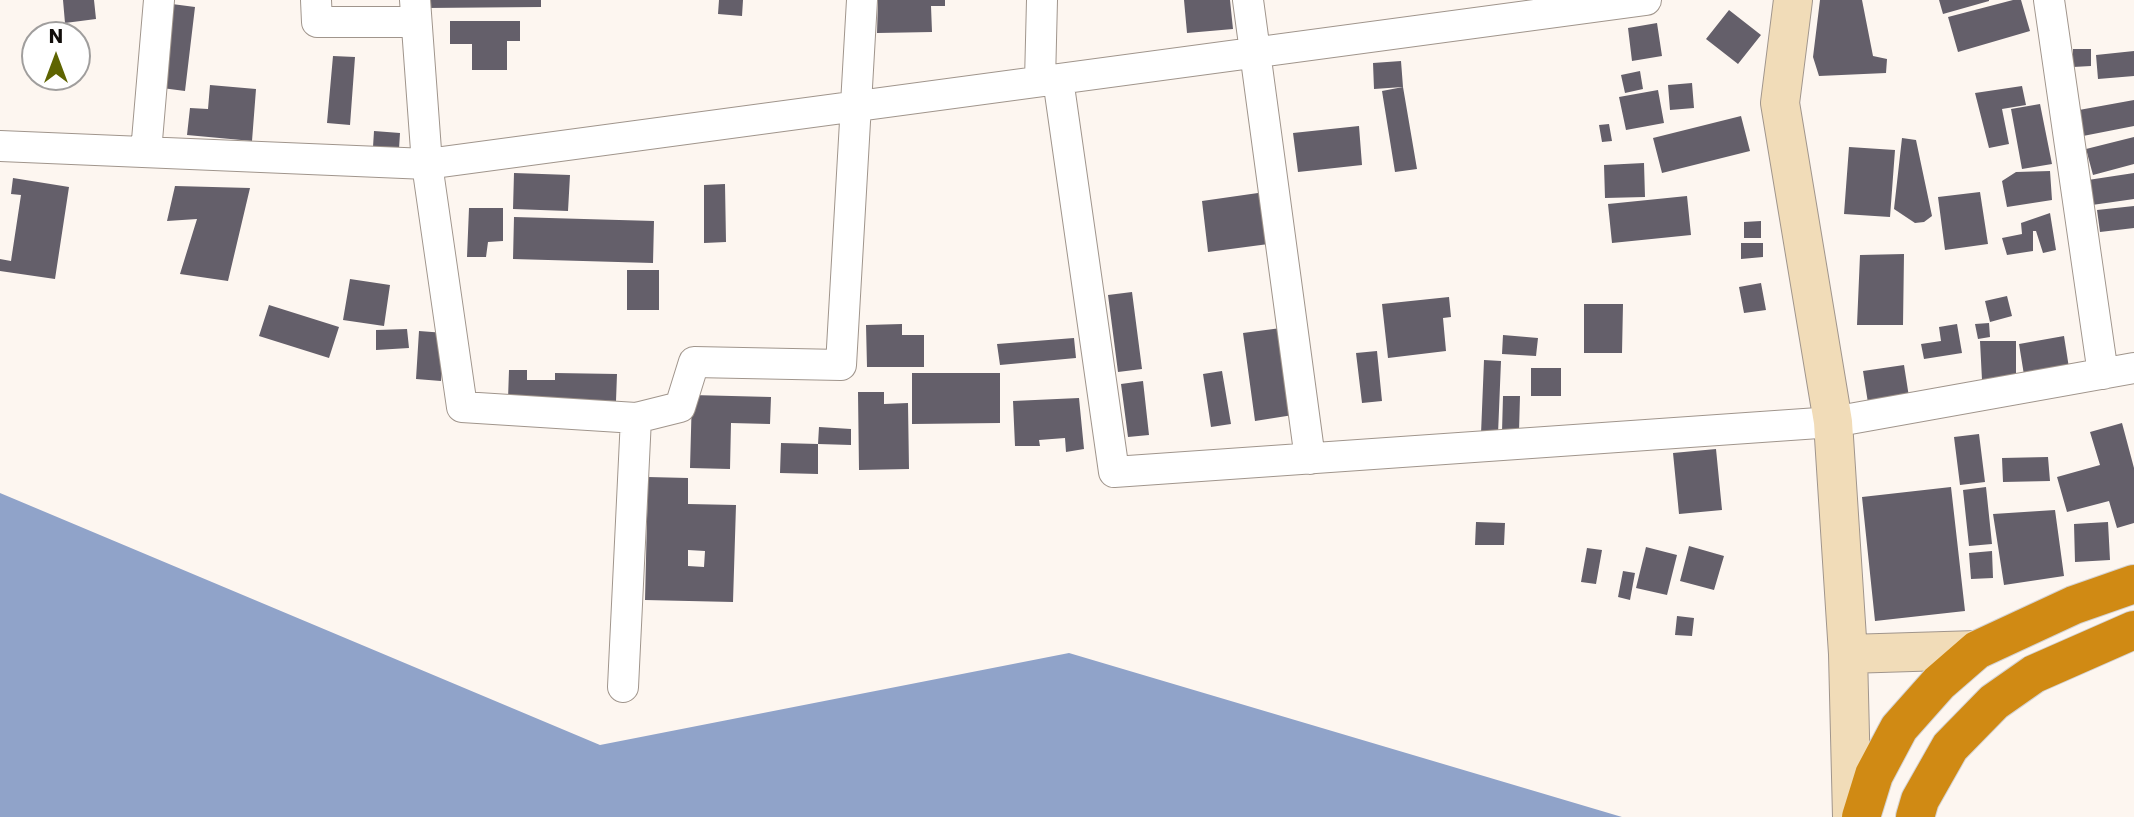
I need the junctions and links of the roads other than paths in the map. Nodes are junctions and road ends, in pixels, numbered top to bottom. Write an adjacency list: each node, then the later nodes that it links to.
1 (159, 0): 14 (street)
2 (316, 0): 9 (street)
3 (862, 0): 12 (street)
4 (1042, 0): 11 (street)
5 (1248, 0): 10 (street)
6 (1646, 0): 10 (street)
7 (1793, 0): 19 (street)
8 (2049, 0): 17 (street)
9 (415, 11): 15 (street)
10 (1256, 52): 11 (street); 20 (street)
11 (1049, 80): 12 (street); 20 (street)
12 (856, 106): 15 (street); 18 (street)
13 (0, 146): 14 (street)
14 (146, 152): 15 (street)
15 (427, 164): 18 (street)
16 (2134, 368): 17 (street)
17 (2103, 374): 19 (street)
18 (636, 418): 25 (street)
19 (1833, 422): 20 (street); 24 (street)
20 (1310, 459)
21 (2134, 584): 23 (highway)
22 (2134, 630): 28 (highway)
23 (1977, 650): 24 (street); 27 (highway)
24 (1848, 654): 26 (street)
25 (623, 687)
26 (1852, 817)
27 (1861, 817)
28 (1915, 817)

